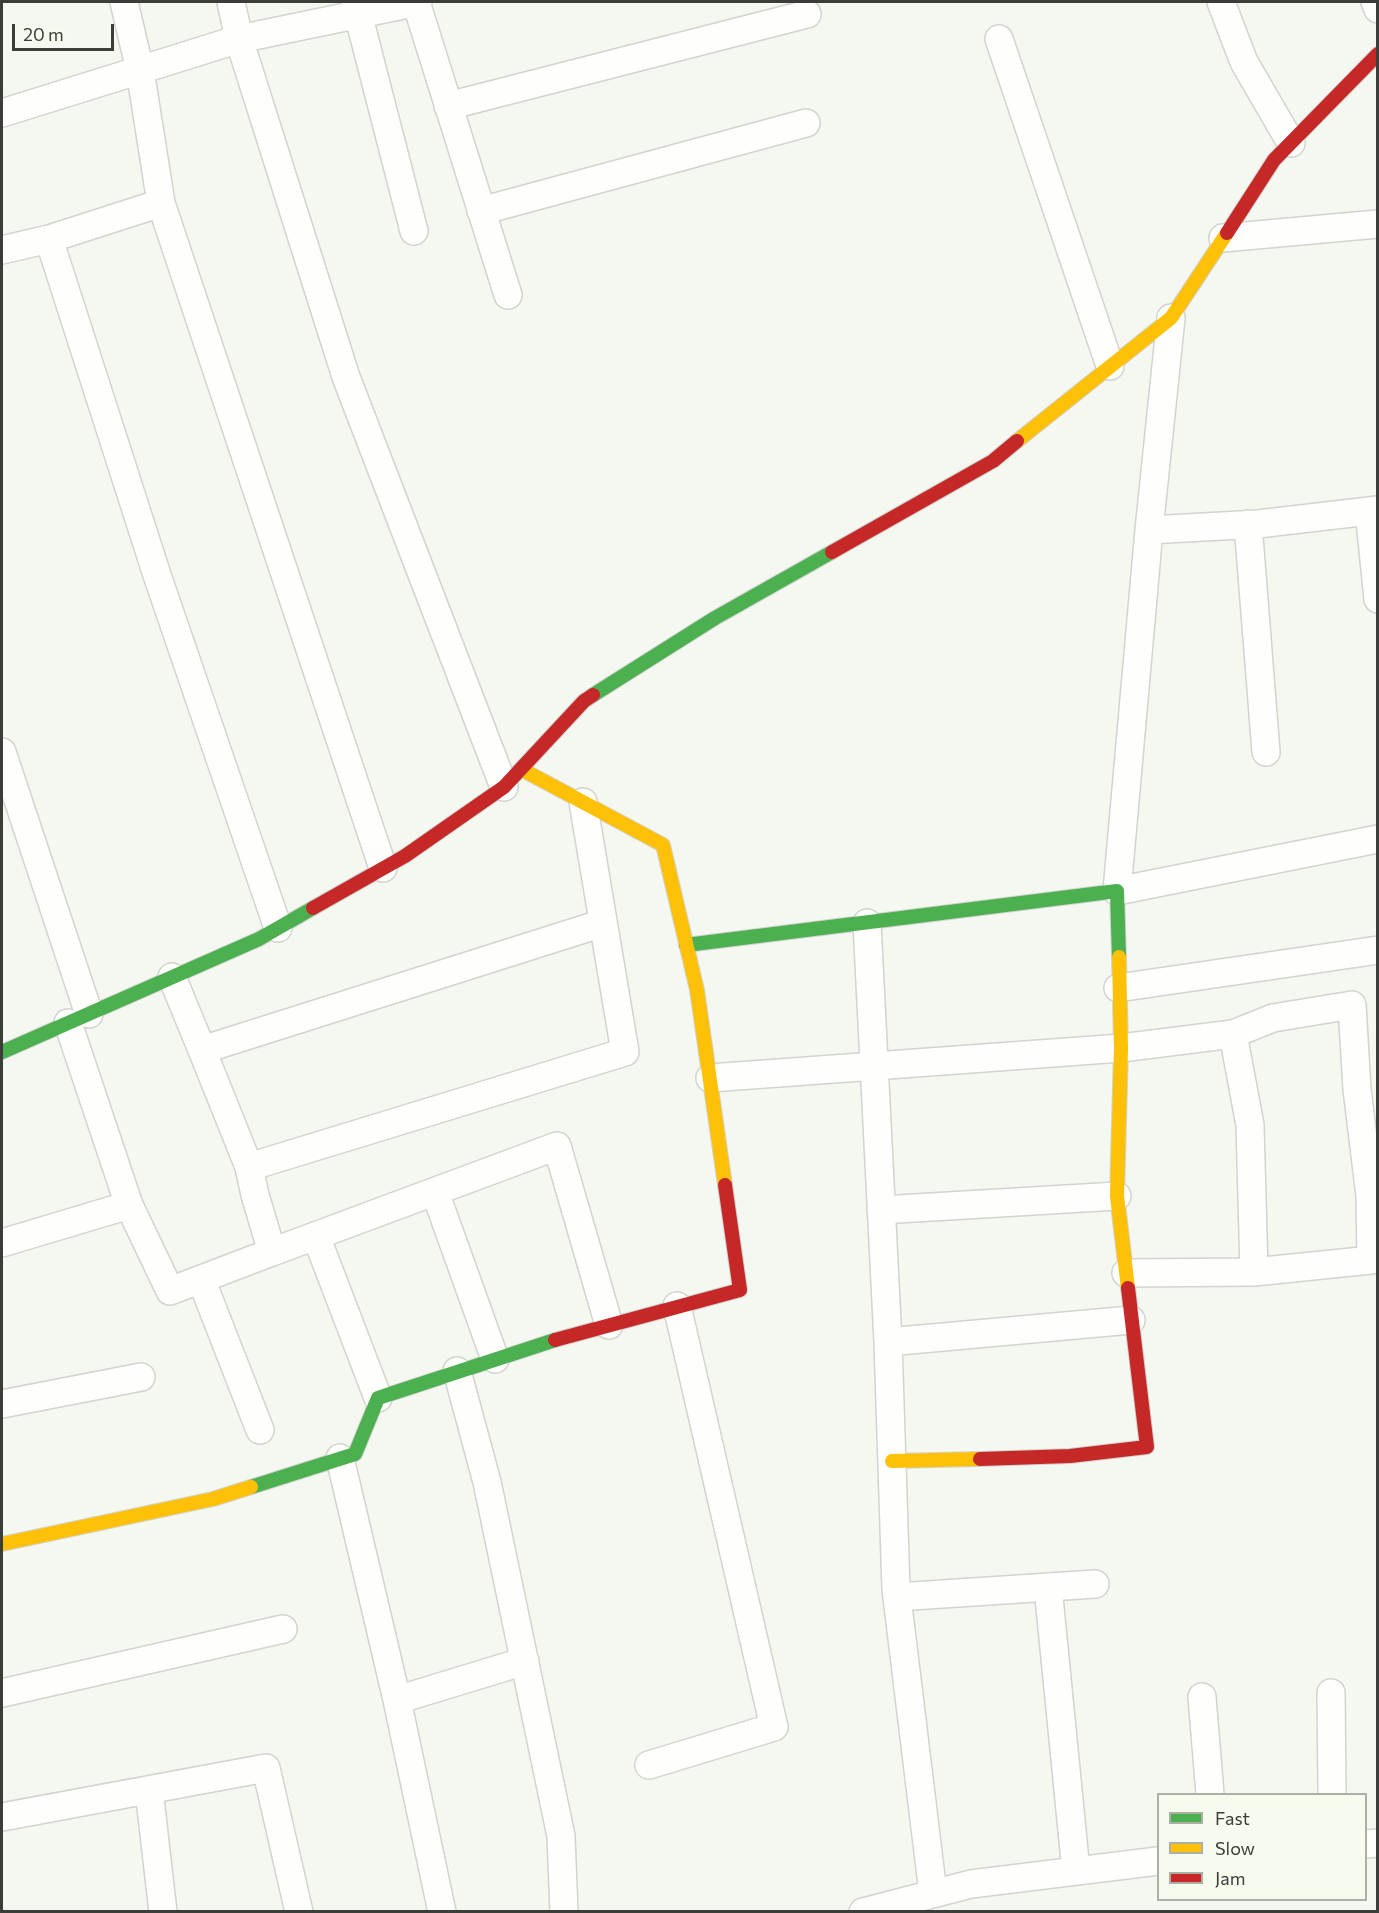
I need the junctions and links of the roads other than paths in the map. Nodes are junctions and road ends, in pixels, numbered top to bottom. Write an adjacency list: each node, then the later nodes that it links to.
1 (124, 2): 12 (street)
2 (231, 2): 9 (street)
3 (417, 2): 6 (street); 13 (street)
4 (1221, 2): 16 (street)
5 (1375, 2): 7 (street)
6 (356, 8): 9 (street); 20 (street)
7 (1377, 9)
8 (807, 14): 13 (street)
9 (239, 39): 12 (street); 33 (street)
10 (999, 39): 26 (street)
11 (1377, 54): 16 (street)
12 (140, 70): 14 (street); 17 (street)
13 (448, 106): 18 (street)
14 (2, 113)
15 (806, 123): 18 (street)
16 (1291, 143): 21 (street)
17 (161, 203): 22 (street); 36 (street)
18 (481, 211): 24 (street)
19 (1377, 224): 21 (street)
20 (414, 231)
21 (1223, 238): 25 (street)
22 (49, 239): 23 (street); 40 (street)
23 (2, 250)
24 (508, 295)
25 (1171, 318): 26 (street); 29 (street)
26 (1110, 366): 33 (street)
27 (1373, 510): 28 (street); 30 (street)
28 (1248, 524): 29 (street); 32 (street)
29 (1149, 531): 37 (street)
30 (1377, 599)
31 (2, 752): 45 (street)
32 (1266, 752)
33 (513, 778): 34 (street); 36 (street)
34 (583, 802): 38 (street); 41 (street)
35 (1377, 839): 37 (street)
36 (383, 868): 40 (street)
37 (1117, 891): 39 (street); 44 (street)
38 (603, 923): 48 (street); 52 (street)
39 (867, 923): 41 (street); 50 (street)
40 (278, 928): 43 (street)
41 (686, 945): 51 (street)
42 (1377, 950): 44 (street)
43 (172, 977): 45 (street); 48 (street)
44 (1118, 988): 47 (street)
45 (78, 1018): 49 (street); 55 (street)
46 (1233, 1034): 47 (street); 60 (street); 60 (street)
47 (1121, 1048): 50 (street); 54 (street)
48 (202, 1050): 52 (street)
49 (2, 1052)
50 (873, 1066): 51 (street); 56 (street)
51 (710, 1078): 63 (street)
52 (249, 1167): 59 (street)
53 (435, 1192): 57 (street); 65 (street); 67 (street)
54 (1117, 1196): 56 (street); 61 (street)
55 (129, 1205): 58 (street); 62 (street)
56 (881, 1210): 66 (street)
57 (316, 1236): 59 (street); 70 (street)
58 (2, 1243)
59 (272, 1252): 62 (street)
60 (1254, 1272): 61 (street)
61 (1126, 1273): 64 (street)
62 (201, 1279): 72 (street)
63 (677, 1306): 65 (street); 85 (street)
64 (1131, 1320): 66 (street); 74 (street)
65 (609, 1325): 67 (street)
66 (888, 1342): 74 (street)
67 (495, 1359): 68 (street)
68 (457, 1371): 70 (street); 80 (street)
69 (141, 1377): 71 (street)
70 (378, 1398): 73 (street)
71 (2, 1404)
72 (260, 1430)
73 (340, 1458): 75 (street); 84 (street)
74 (892, 1461): 78 (street)
75 (2, 1544)
76 (1095, 1584): 77 (street)
77 (1048, 1587): 78 (street); 91 (street)
78 (897, 1597): 92 (street)
79 (283, 1629): 81 (street)
80 (525, 1661): 84 (street); 96 (street)
81 (2, 1693)
82 (1331, 1694): 88 (street)
83 (1202, 1697): 87 (street)
84 (397, 1700): 95 (street)
85 (649, 1765)
86 (149, 1790): 89 (street); 93 (street); 94 (street)
87 (1210, 1793)
88 (1332, 1793)
89 (2, 1817)
90 (1157, 1861): 91 (street)
91 (1076, 1871): 92 (street)
92 (947, 1898): 97 (street)
93 (163, 1911)
94 (299, 1911)
95 (442, 1911)
96 (564, 1911)
97 (863, 1911)

